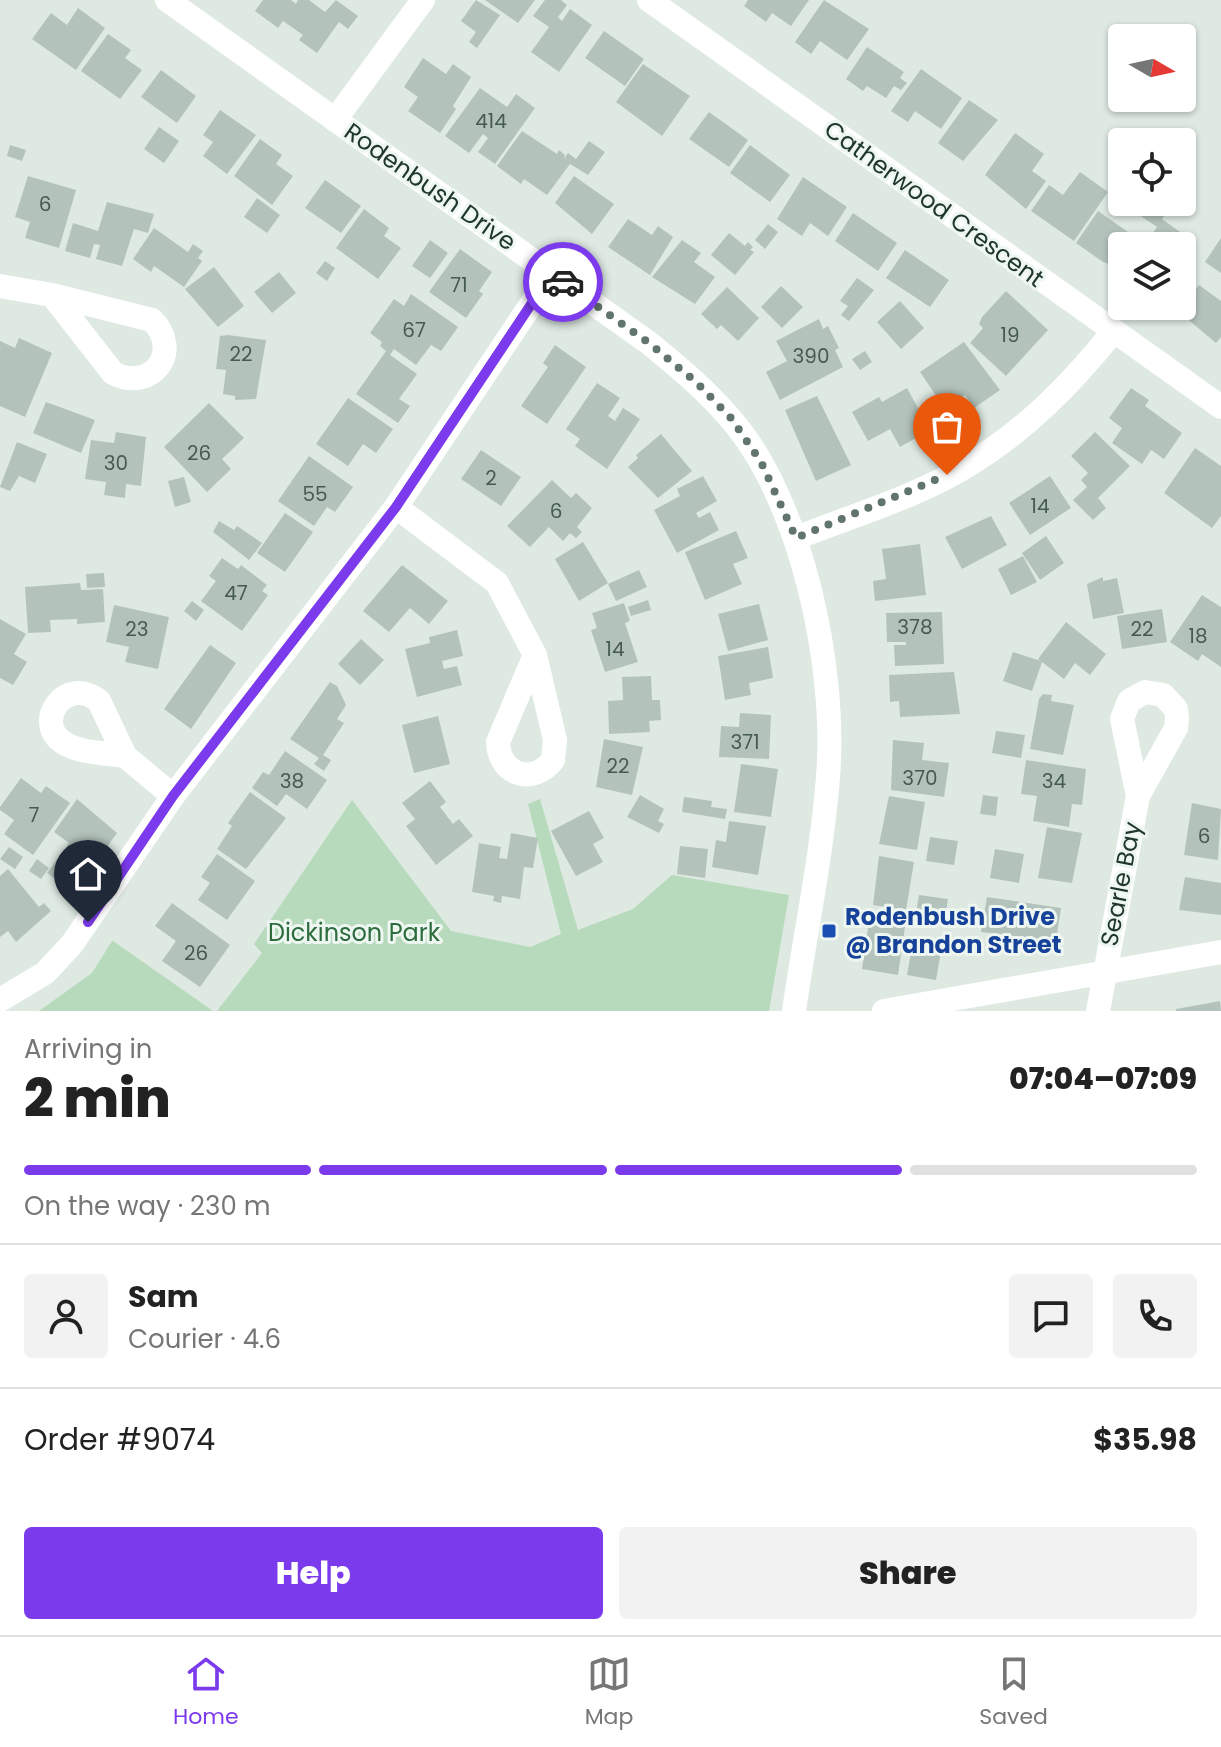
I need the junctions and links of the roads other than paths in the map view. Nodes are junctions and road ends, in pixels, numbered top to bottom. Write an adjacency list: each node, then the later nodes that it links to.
1 (167, 0): 4 (street, Rodenbush Drive)
2 (423, 0): 4 (street)
3 (649, 0): 8 (street, Catherwood Crescent)
4 (335, 120): 5 (street, Rodenbush Drive)
5 (552, 273): 10 (street); 11 (street, Rodenbush Drive)
6 (0, 286): 7 (street)
7 (52, 295): 7 (street)
8 (1113, 332): 9 (street, Catherwood Crescent); 11 (street)
9 (1221, 407)
10 (396, 507): 12 (street); 14 (street)
11 (796, 538): 19 (street, Rodenbush Drive)
12 (535, 655)
13 (125, 756): 14 (street)
14 (173, 796): 18 (street)
15 (1138, 796): 17 (street, Searle Bay)
16 (1221, 952): 17 (street)
17 (1103, 973): 20 (street); 21 (street, Searle Bay)
18 (0, 1000)
19 (794, 1011)
20 (884, 1011)
21 (1098, 1011)

